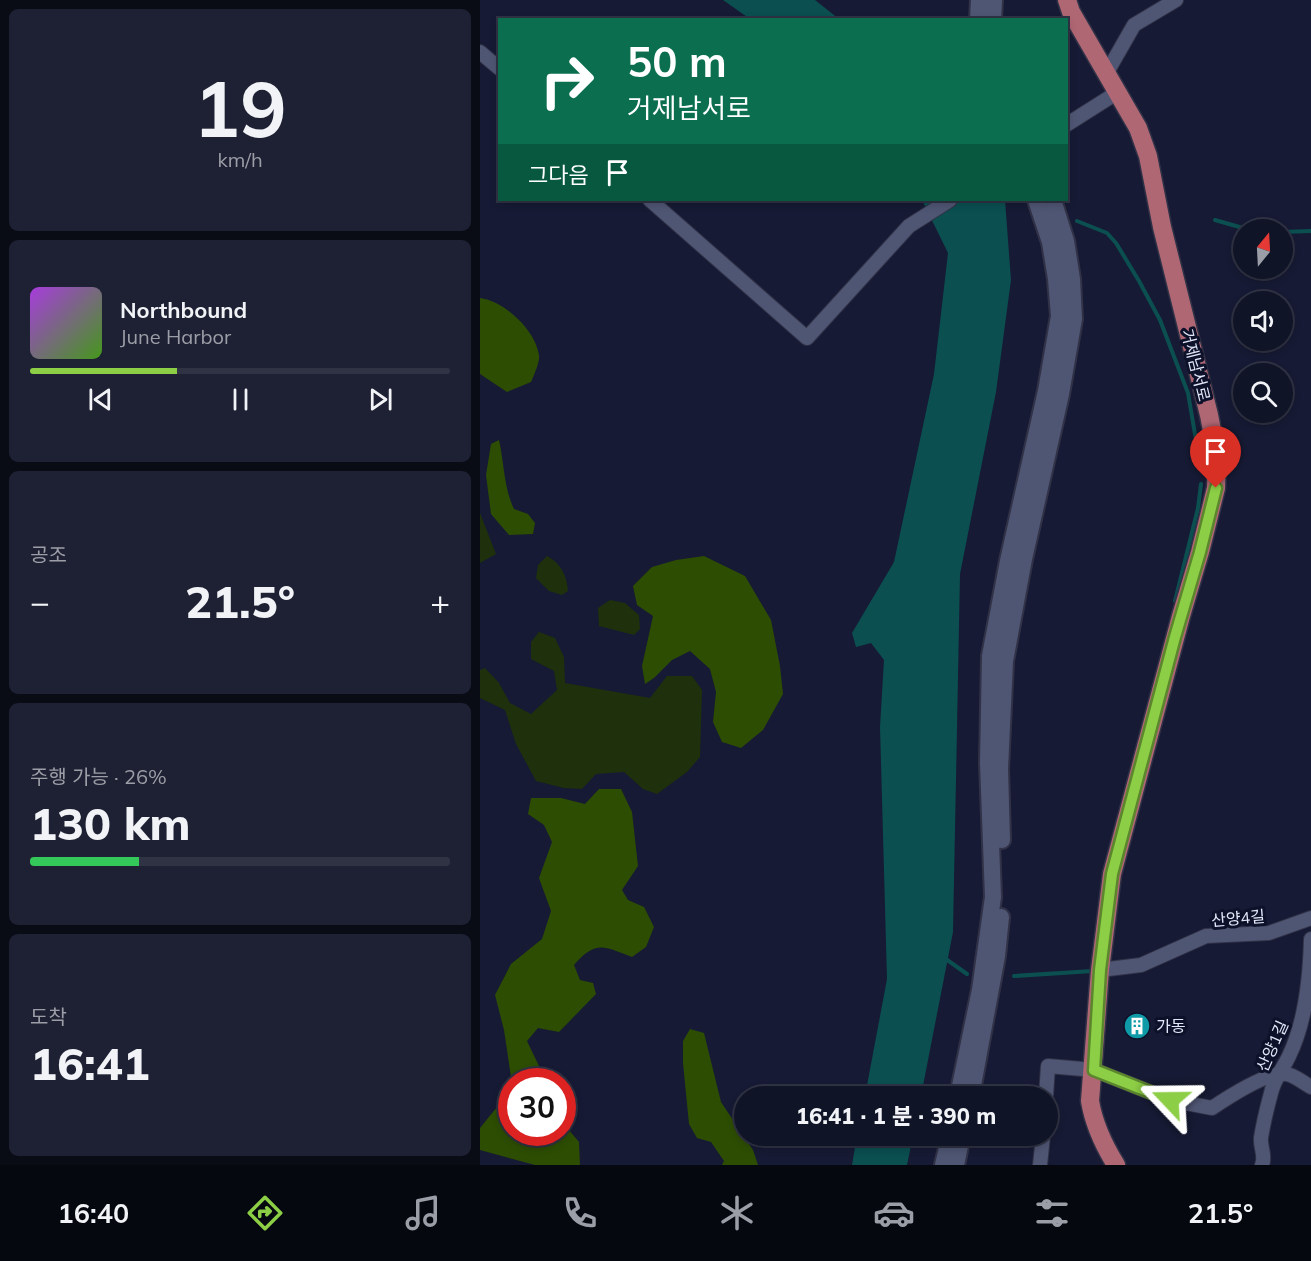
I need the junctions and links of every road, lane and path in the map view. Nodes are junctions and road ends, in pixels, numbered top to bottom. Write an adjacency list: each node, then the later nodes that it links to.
1 (979, 0): 5 (street)
2 (994, 0): 6 (street)
3 (1067, 0): 9 (main road, 거제남서로)
4 (1176, 0): 9 (street)
5 (978, 18)
6 (993, 18)
7 (480, 52): 8 (street)
8 (498, 67)
9 (1106, 74): 10 (main road, 거제남서로)
10 (1118, 92): 11 (street); 18 (main road, 거제남서로)
11 (1068, 124)
12 (651, 201): 13 (street)
13 (948, 201)
14 (1036, 201): 21 (street)
15 (1053, 201): 22 (street)
16 (1311, 918): 18 (street, 산양4길)
17 (1311, 939): 20 (street, 산양1길)
18 (1100, 970): 19 (main road, 거제남서로)
19 (1094, 1070): 20 (street); 23 (street); 31 (main road, 거제남서로)
20 (1279, 1073): 24 (street); 32 (street, 산양1길)
21 (960, 1086)
22 (973, 1086)
23 (1047, 1086)
24 (1311, 1087)
25 (948, 1146): 28 (street)
26 (960, 1146): 29 (street)
27 (1042, 1146): 30 (street)
28 (943, 1165)
29 (956, 1165)
30 (1040, 1165)
31 (1116, 1165)
32 (1262, 1165)

